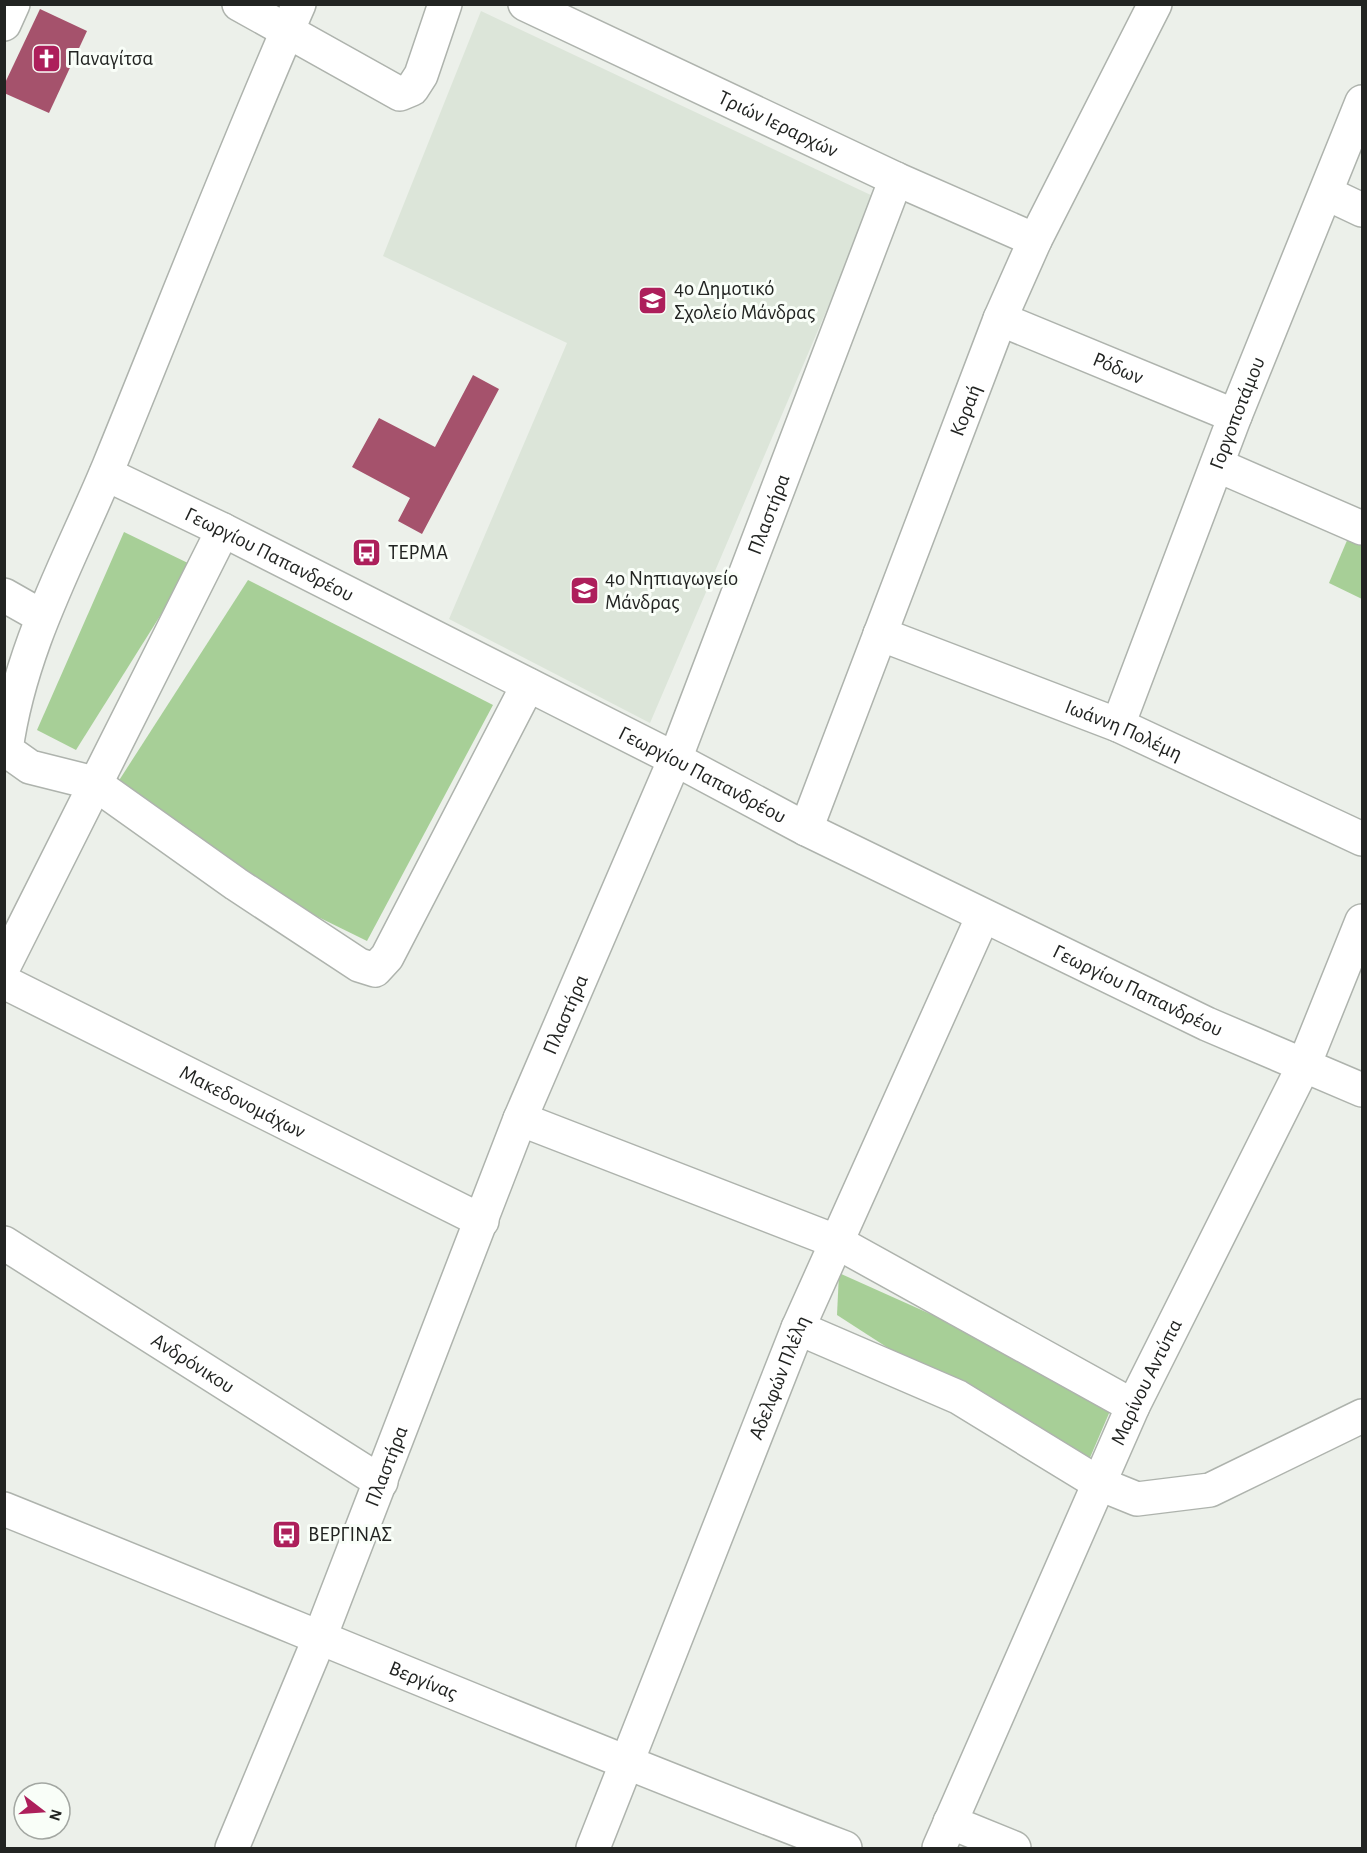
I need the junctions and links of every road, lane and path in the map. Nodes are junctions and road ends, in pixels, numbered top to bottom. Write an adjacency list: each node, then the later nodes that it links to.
1 (14, 4): 7 (street)
2 (239, 4): 6 (street)
3 (445, 4): 6 (street)
4 (525, 4): 9 (street, Τριών Ιεραρχών)
5 (1155, 4): 12 (street, Κοραή)
6 (293, 17): 16 (street)
7 (4, 24)
8 (1362, 102): 10 (street, Γοργοποτάμου)
9 (896, 179): 12 (street, Τριών Ιεραρχών); 24 (street, Πλαστήρα)
10 (1326, 193): 11 (street); 14 (street, Γοργοποτάμου)
11 (1362, 210)
12 (1035, 240): 13 (street, Κοραή)
13 (1000, 319): 14 (street, Ρόδων); 21 (street, Κοραή)
14 (1235, 416): 15 (street, Γοργοποτάμου)
15 (1217, 465): 17 (street); 23 (street, Γοργοποτάμου)
16 (106, 474): 18 (street, Γεωργίου Παπανδρέου); 20 (street)
17 (1362, 528)
18 (223, 530): 22 (street, Γεωργίου Παπανδρέου); 25 (street)
19 (4, 595): 20 (street)
20 (42, 616): 25 (street)
21 (880, 634): 23 (street, Ιωάννη Πολέμη); 26 (street, Κοραή)
22 (528, 686): 24 (street, Γεωργίου Παπανδρέου); 25 (street)
23 (1118, 725): 27 (street, Ιωάννη Πολέμη)
24 (675, 759): 26 (street, Γεωργίου Παπανδρέου); 34 (street, Πλαστήρα)
25 (94, 783): 30 (street)
26 (806, 830): 28 (street, Γεωργίου Παπανδρέου)
27 (1362, 839)
28 (983, 916): 32 (street, Γεωργίου Παπανδρέου); 36 (street, Αδελφών Πλέλη)
29 (1362, 921): 32 (street, Μαρίνου Αντύπα)
30 (4, 966)
31 (4, 982): 35 (street, Μακεδονομάχων)
32 (1304, 1065): 33 (street, Γεωργίου Παπανδρέου); 39 (street, Μαρίνου Αντύπα)
33 (1362, 1090)
34 (520, 1119): 35 (street, Πλαστήρα); 36 (street)
35 (482, 1221): 41 (street, Πλαστήρα)
36 (835, 1241): 38 (street, Αδελφών Πλέλη); 39 (street)
37 (4, 1243): 41 (street, Ανδρόνικου)
38 (798, 1328): 42 (street); 45 (street, Αδελφών Πλέλη)
39 (1133, 1406): 42 (street, Μαρίνου Αντύπα)
40 (1362, 1416): 42 (street)
41 (381, 1482): 44 (street, Πλαστήρα)
42 (1100, 1484): 46 (street, Μαρίνου Αντύπα)
43 (4, 1509): 44 (street, Βεργίνας)
44 (320, 1636): 45 (street, Βεργίνας); 47 (street, Πλαστήρα)
45 (628, 1765): 48 (street, Αδελφών Πλέλη); 49 (street, Βεργίνας)
46 (944, 1835): 50 (street)
47 (232, 1848)
48 (593, 1848)
49 (845, 1848)
50 (1014, 1848)

